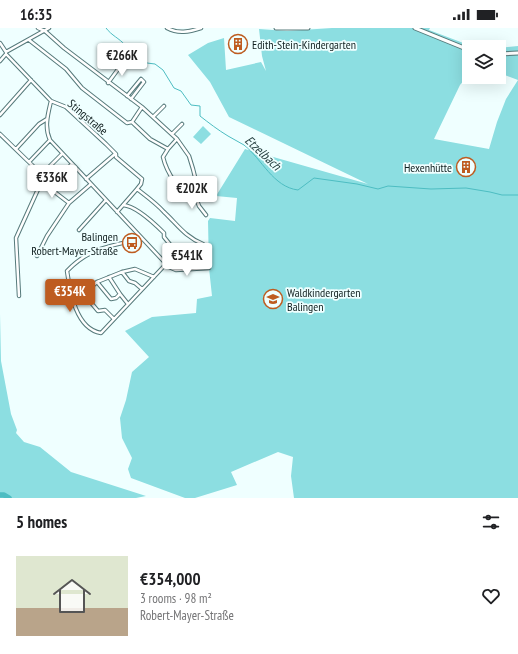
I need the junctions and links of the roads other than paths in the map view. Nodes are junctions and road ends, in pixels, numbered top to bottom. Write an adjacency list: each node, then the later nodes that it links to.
1 (38, 28): 8 (street)
2 (50, 28): 8 (street)
3 (167, 28): 4 (street)
4 (201, 28)
5 (276, 28): 6 (street)
6 (308, 28)
7 (415, 28): 11 (street)
8 (45, 31): 9 (street); 18 (street)
9 (29, 40): 13 (street); 27 (street)
10 (0, 43): 13 (street, Stingstraße)
11 (462, 47)
12 (518, 52): 14 (street)
13 (6, 53): 16 (street); 17 (street, Stingstraße)
14 (506, 53)
15 (127, 58): 18 (street)
16 (0, 61)
17 (31, 80): 21 (street, Stingstraße); 24 (street)
18 (108, 83): 19 (street)
19 (127, 96): 20 (street); 20 (street)
20 (131, 99): 23 (street)
21 (51, 100): 25 (street); 36 (street, Stingstraße)
22 (164, 106): 26 (street)
23 (142, 107): 26 (street); 27 (street)
24 (0, 115)
25 (48, 118): 31 (street); 33 (street)
26 (153, 118): 30 (street)
27 (132, 122): 34 (street)
28 (182, 124): 30 (street)
29 (0, 134): 33 (street)
30 (172, 134): 32 (street)
31 (50, 140): 35 (street); 37 (street)
32 (177, 140): 34 (street); 45 (street)
33 (16, 149): 37 (street)
34 (168, 149): 45 (street)
35 (62, 154): 38 (street); 39 (street)
36 (116, 154): 40 (street); 44 (street, Stingstraße)
37 (29, 162): 39 (street)
38 (72, 164): 40 (street); 43 (street)
39 (38, 178): 42 (street)
40 (86, 179): 41 (street)
41 (91, 184): 46 (street); 47 (street)
42 (40, 185): 43 (street); 65 (street)
43 (48, 188): 47 (street)
44 (137, 189): 48 (street); 53 (street)
45 (195, 195): 50 (street)
46 (106, 200): 49 (street); 51 (street)
47 (69, 203): 55 (street)
48 (123, 205): 49 (street); 54 (street)
49 (117, 212): 52 (street)
50 (206, 216)
51 (79, 230)
52 (142, 239): 56 (street); 66 (street)
53 (203, 244)
54 (175, 246)
55 (37, 256)
56 (166, 264): 57 (street); 60 (street)
57 (209, 268)
58 (122, 272): 59 (street); 60 (street); 62 (street)
59 (109, 277): 61 (street); 64 (street)
60 (154, 277): 62 (street)
61 (97, 282): 63 (street); 64 (street)
62 (142, 289): 67 (street)
63 (83, 293): 66 (street); 68 (street)
64 (120, 294): 67 (street)
65 (19, 296)
66 (74, 302): 68 (street)
67 (128, 304): 68 (street)
68 (114, 319)

